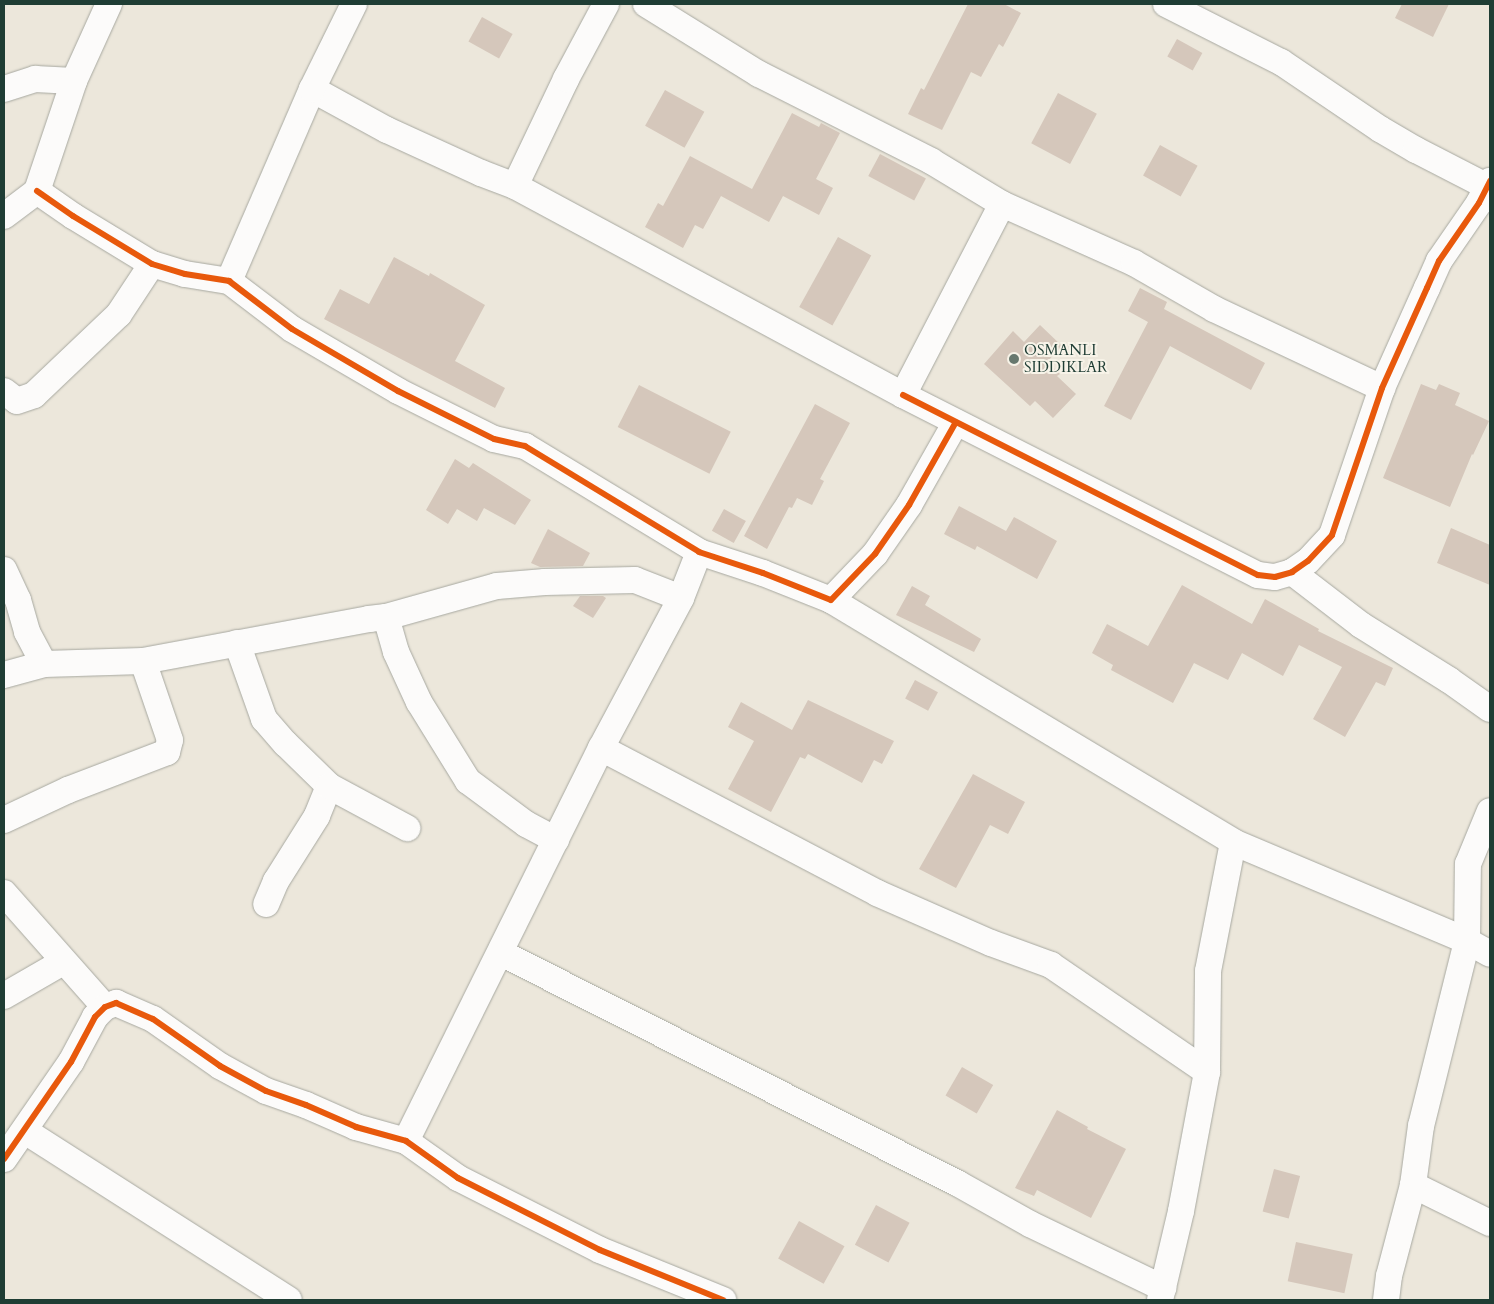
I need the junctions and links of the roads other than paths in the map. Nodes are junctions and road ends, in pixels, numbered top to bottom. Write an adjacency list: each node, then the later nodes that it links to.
1 (109, 4): 6 (street)
2 (354, 4): 8 (street)
3 (606, 4): 10 (street)
4 (646, 4): 12 (street)
5 (1166, 4): 9 (street)
6 (74, 81): 7 (street); 11 (street)
7 (4, 89)
8 (312, 89): 10 (street); 15 (street)
9 (1489, 184): 16 (street)
10 (515, 186): 18 (street)
11 (37, 191): 13 (street); 14 (street)
12 (1002, 204): 16 (street); 18 (street)
13 (4, 216)
14 (152, 264): 15 (street); 17 (street)
15 (229, 282): 20 (street)
16 (1382, 388): 22 (street)
17 (4, 391)
18 (903, 395): 19 (street)
19 (956, 422): 22 (street); 24 (street)
20 (699, 552): 23 (street); 24 (street)
21 (4, 570): 28 (street)
22 (1292, 572): 30 (street)
23 (681, 598): 25 (street); 31 (street)
24 (831, 600): 37 (street)
25 (386, 617): 26 (street); 36 (street)
26 (237, 643): 27 (street); 32 (street)
27 (143, 661): 28 (street); 34 (street)
28 (44, 664): 29 (street)
29 (4, 675)
30 (1490, 710)
31 (601, 748): 36 (street); 46 (street)
32 (329, 786): 35 (street); 39 (street)
33 (1490, 811): 40 (street)
34 (4, 820)
35 (407, 828)
36 (556, 840): 41 (street)
37 (1233, 842): 40 (street); 46 (street)
38 (4, 893): 43 (street)
39 (266, 904)
40 (1467, 941): 42 (street); 50 (street)
41 (501, 952): 48 (street); 52 (street)
42 (1490, 954)
43 (63, 962): 44 (street); 45 (street)
44 (4, 996)
45 (105, 1007): 47 (street); 48 (street)
46 (1207, 1072): 52 (street)
47 (25, 1131): 49 (street); 53 (street)
48 (406, 1141): 54 (street)
49 (4, 1159)
50 (1413, 1185): 51 (street); 55 (street)
51 (1490, 1223)
52 (1162, 1294)
53 (289, 1300)
54 (723, 1300)
55 (1386, 1300)

